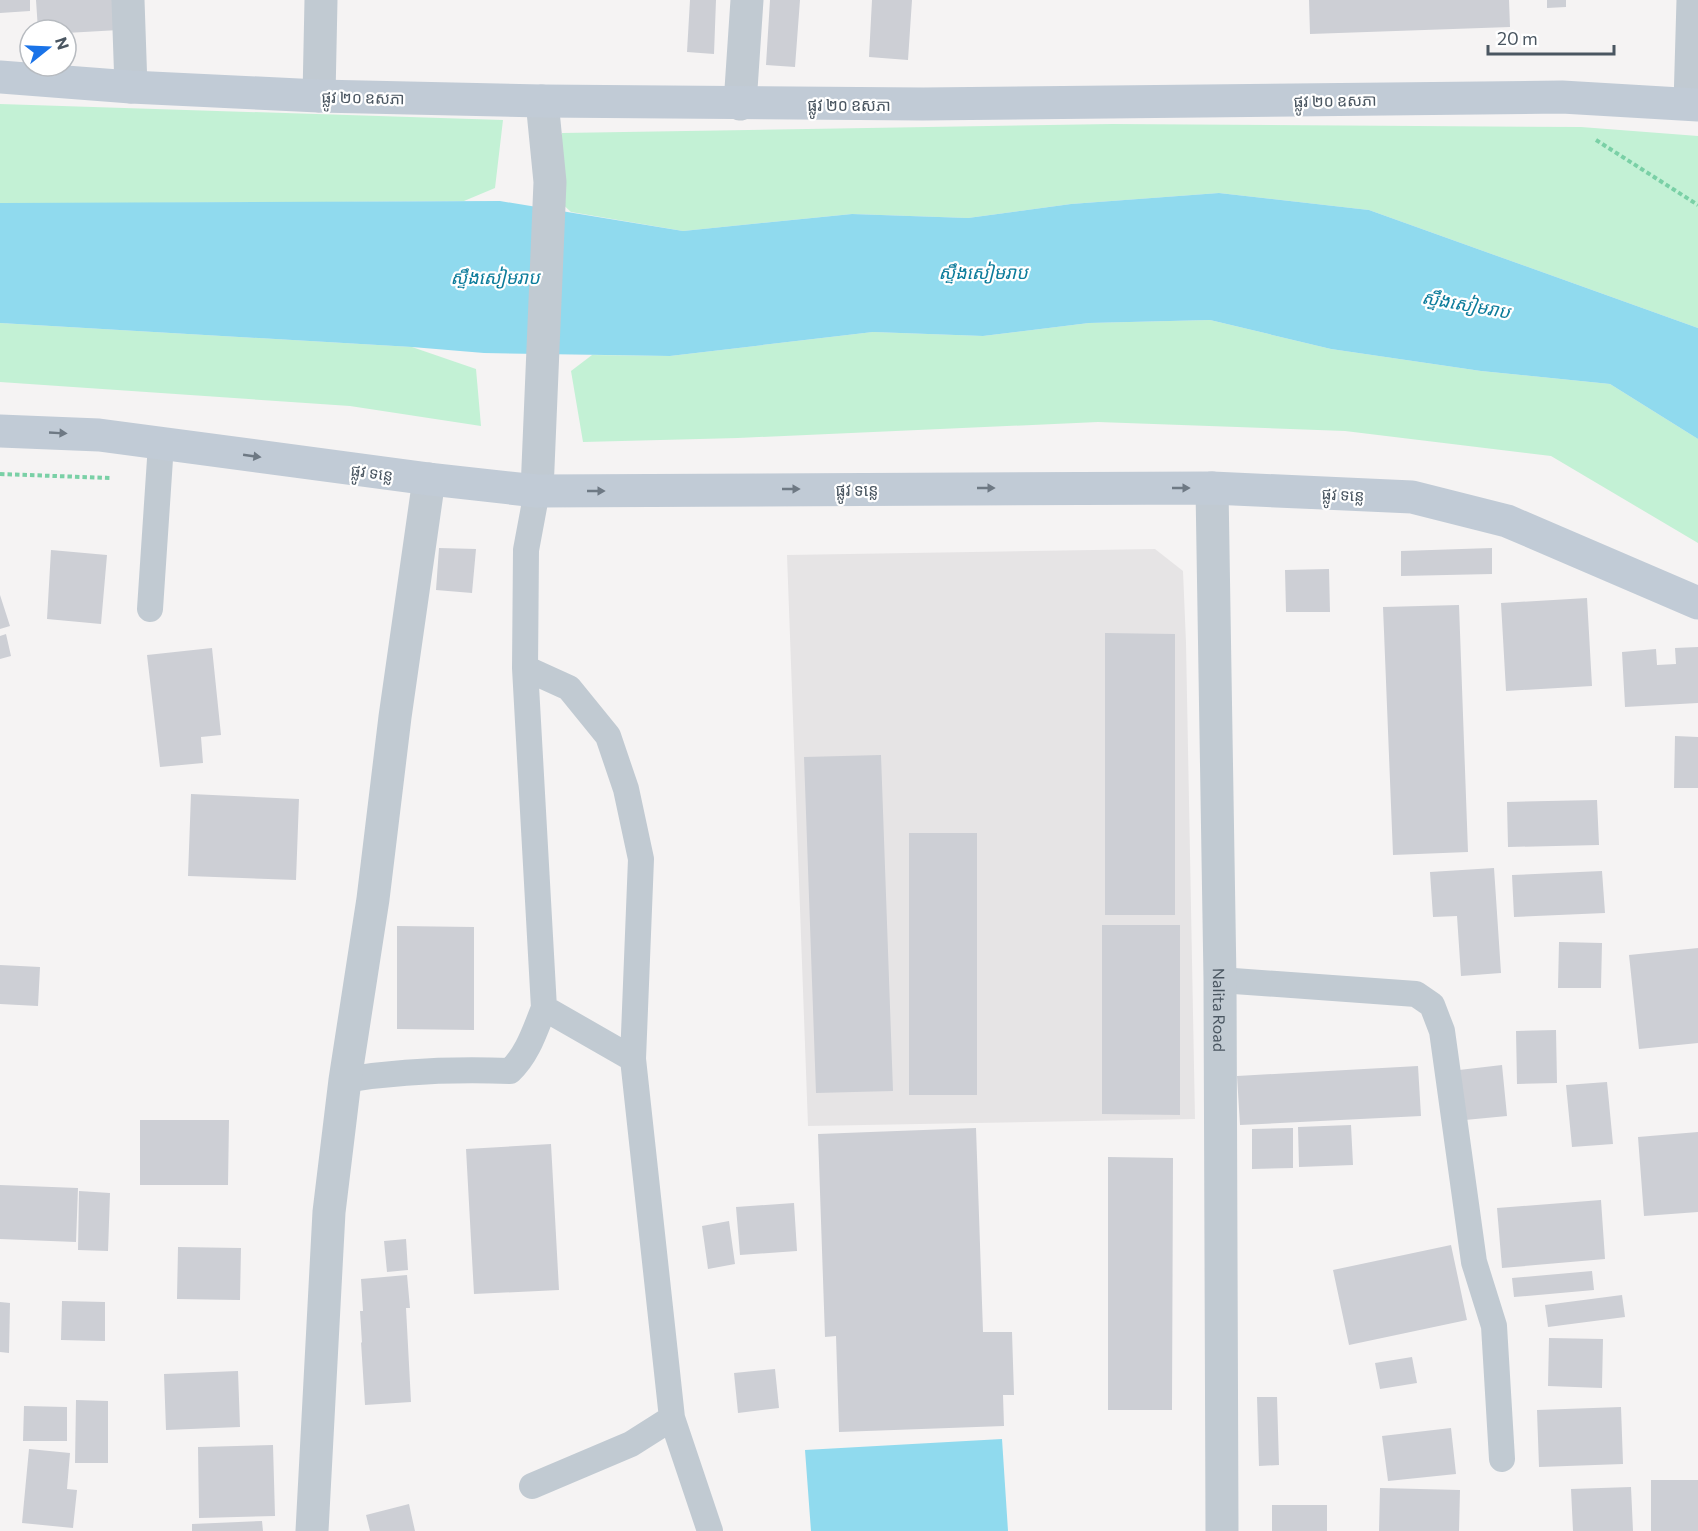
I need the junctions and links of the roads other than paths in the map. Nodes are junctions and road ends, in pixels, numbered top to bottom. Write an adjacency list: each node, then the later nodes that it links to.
1 (128, 0): 6 (street)
2 (321, 0): 7 (street)
3 (747, 0): 9 (street)
4 (1693, 0): 10 (street)
5 (0, 77): 6 (street, ផ្លូវ ២០ ឧសភា)
6 (131, 87): 7 (street, ផ្លូវ ២០ ឧសភា)
7 (319, 96): 8 (street, ផ្លូវ ២០ ឧសភា)
8 (542, 101): 9 (street, ផ្លូវ ២០ ឧសភា); 15 (street)
9 (740, 104): 10 (street, ផ្លូវ ២០ ឧសភា)
10 (1694, 105)
11 (0, 431): 12 (street, ផ្លូវ ទន្លេ, one-way to 12)
12 (161, 444): 13 (street, ផ្លូវ ទន្លេ, one-way to 13); 17 (lane)
13 (429, 480): 15 (street, ផ្លូវ ទន្លេ); 22 (street)
14 (1212, 488): 15 (street, ផ្លូវ ទន្លេ, one-way to 14); 16 (street, ផ្លូវ ទន្លេ); 19 (street, Nalita Road)
15 (537, 491): 18 (lane)
16 (1698, 603)
17 (150, 609)
18 (525, 668): 20 (lane); 21 (lane)
19 (1220, 980): 24 (lane); 28 (street, Nalita Road)
20 (544, 1008): 21 (lane); 22 (lane)
21 (633, 1059): 23 (lane)
22 (345, 1080): 26 (street)
23 (672, 1418): 25 (lane); 27 (lane)
24 (1502, 1459)
25 (532, 1486)
26 (312, 1531)
27 (710, 1531)
28 (1222, 1531)

